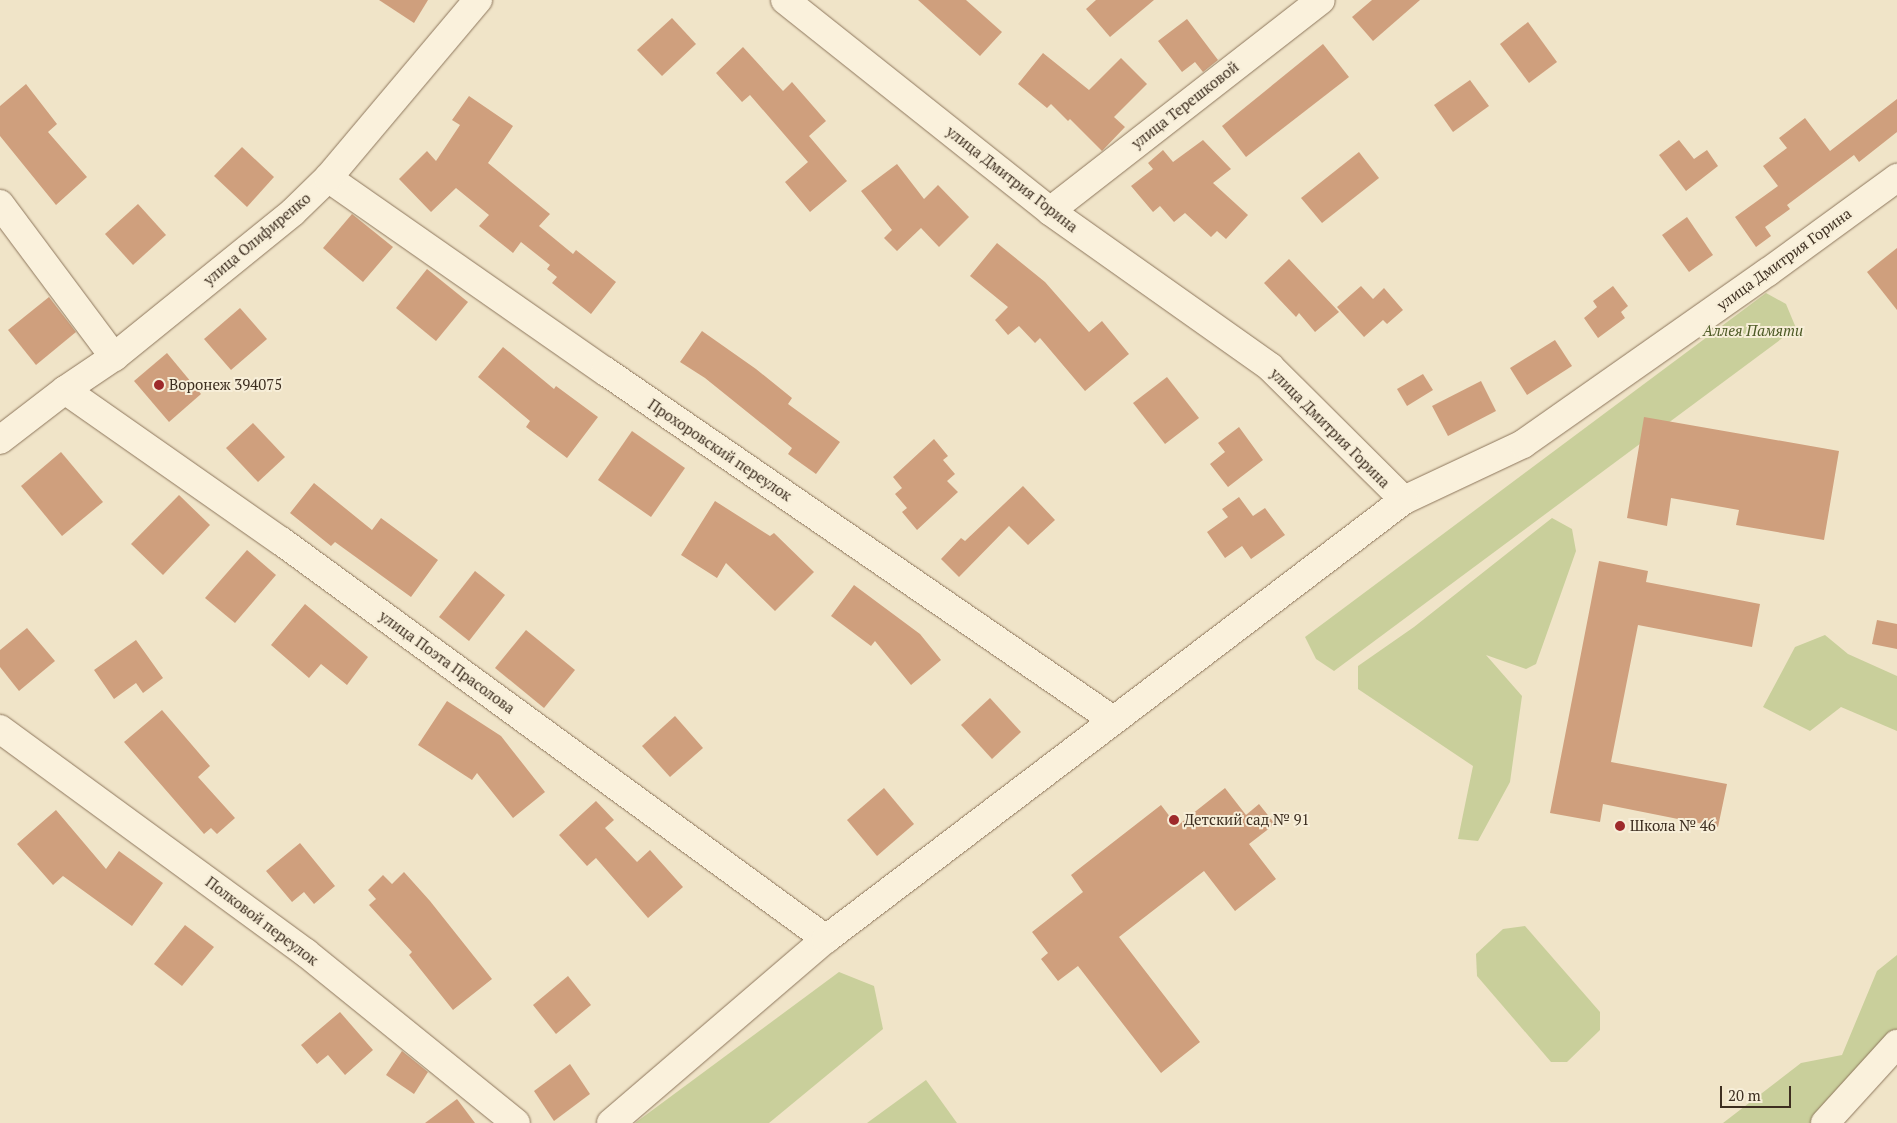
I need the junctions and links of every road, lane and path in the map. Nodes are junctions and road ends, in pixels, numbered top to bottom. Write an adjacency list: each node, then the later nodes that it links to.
1 (478, 0): 4 (street, улица Олифиренко)
2 (785, 0): 7 (street, улица Дмитрия Горина)
3 (1321, 0): 7 (street, улица Терешковой)
4 (328, 178): 8 (street, улица Олифиренко); 12 (street, Прохоровский переулок)
5 (1897, 178): 11 (street, улица Дмитрия Горина)
6 (0, 204): 8 (street)
7 (1050, 211): 11 (street, улица Дмитрия Горина)
8 (114, 357): 9 (street, улица Олифиренко)
9 (65, 390): 10 (street, улица Олифиренко); 14 (street, улица Поэта Прасолова)
10 (0, 440)
11 (1404, 500): 12 (street)
12 (1113, 720): 14 (street)
13 (0, 729): 16 (street, Полковой переулок)
14 (826, 939): 17 (street)
15 (1897, 1044): 18 (street)
16 (516, 1123)
17 (611, 1123)
18 (1825, 1123)

